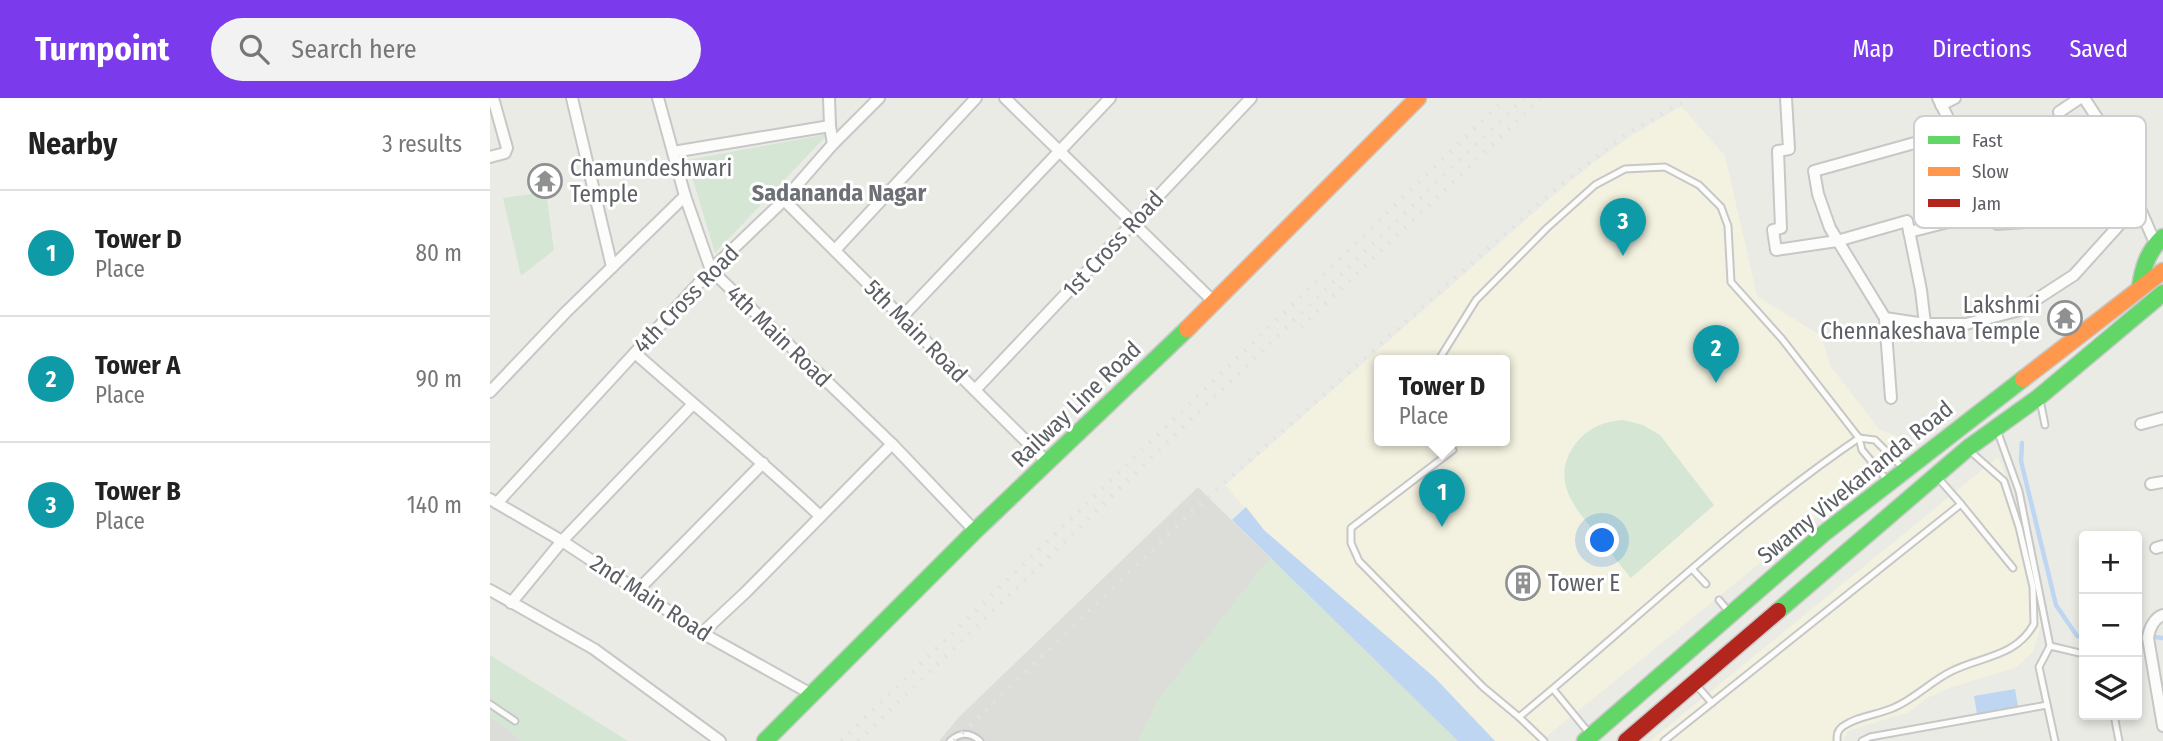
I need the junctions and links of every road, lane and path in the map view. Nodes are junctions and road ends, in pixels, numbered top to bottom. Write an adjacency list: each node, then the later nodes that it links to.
1 (493, 98): 22 (street)
2 (572, 98): 33 (street)
3 (658, 98): 21 (street, 4th Main Road)
4 (829, 98): 17 (street)
5 (879, 98): 19 (street, 4th Cross Road)
6 (976, 98): 32 (street)
7 (1005, 98): 20 (street)
8 (1110, 98): 20 (street)
9 (1251, 98): 26 (street, 1st Cross Road)
10 (1418, 98): 38 (main road, Railway Line Road)
11 (1786, 98): 31 (street)
12 (1955, 98): 14 (street)
13 (2082, 98): 15 (street); 16 (street)
14 (1940, 101)
15 (2059, 112)
16 (2096, 116)
17 (830, 126): 19 (street); 21 (street)
18 (1914, 143): 31 (street)
19 (833, 144): 24 (street, 4th Cross Road)
20 (1059, 151): 26 (street); 39 (street)
21 (673, 152): 23 (street, 4th Main Road)
22 (495, 156)
23 (685, 196): 33 (street); 34 (street, 4th Main Road)
24 (784, 200): 32 (street, 5th Main Road); 34 (street, 4th Cross Road)
25 (2146, 220): 30 (street)
26 (1133, 222): 38 (street); 44 (street, 1st Cross Road)
27 (1925, 228): 29 (street)
28 (2117, 228): 41 (street)
29 (1909, 232): 31 (street); 41 (street)
30 (2159, 240): 36 (main road)
31 (1837, 241): 40 (street)
32 (835, 250): 39 (street, 5th Main Road)
33 (612, 267): 45 (street)
34 (711, 271): 42 (street, 4th Cross Road); 54 (street, 4th Main Road)
35 (2163, 271): 36 (main road, Swamy Vivekananda Road)
36 (2140, 287): 59 (main road, Swamy Vivekananda Road)
37 (2163, 293): 46 (main road, Swamy Vivekananda Road)
38 (1215, 303): 58 (main road, Railway Line Road)
39 (902, 317): 44 (street, 5th Main Road)
40 (1885, 318): 41 (street); 47 (street)
41 (1925, 324)
42 (635, 353): 48 (street); 64 (street, 4th Cross Road)
43 (1442, 355): 53 (lane)
44 (975, 390): 58 (street, 5th Main Road)
45 (490, 392)
46 (2039, 397): 51 (lane); 52 (main road, Swamy Vivekananda Road)
47 (1891, 398)
48 (693, 404): 57 (street); 68 (street)
49 (2163, 418): 50 (street)
50 (2141, 424)
51 (2045, 425)
52 (1996, 428): 56 (main road, Swamy Vivekananda Road); 79 (lane)
53 (1859, 438): 59 (lane); 61 (lane); 70 (lane)
54 (892, 444): 66 (street); 67 (street, 4th Main Road)
55 (1450, 446): 87 (lane)
56 (1968, 449): 60 (main road, Swamy Vivekananda Road); 99 (lane)
57 (763, 463): 66 (street); 73 (street)
58 (1048, 463): 67 (main road, Railway Line Road)
59 (1904, 470): 61 (main road, Swamy Vivekananda Road)
60 (1936, 477): 65 (lane); 81 (main road, Swamy Vivekananda Road)
61 (1888, 482): 76 (main road, Swamy Vivekananda Road)
62 (2163, 482): 63 (street)
63 (2151, 485)
64 (494, 501): 68 (street, 2nd Main Road)
65 (1961, 504): 69 (lane); 84 (lane)
66 (820, 516): 78 (street)
67 (975, 531): 83 (main road, Railway Line Road)
68 (562, 541): 73 (street, 2nd Main Road); 75 (street)
69 (2013, 568)
70 (1692, 569): 71 (lane); 82 (lane)
71 (1706, 584)
72 (490, 590): 75 (street)
73 (637, 591): 78 (street, 2nd Main Road)
74 (1719, 600): 76 (lane)
75 (511, 603): 92 (street)
76 (1731, 614): 91 (main road, Swamy Vivekananda Road)
77 (2163, 615): 90 (street)
78 (702, 632): 83 (street, 2nd Main Road)
79 (2050, 646): 80 (lane); 86 (lane)
80 (2079, 653)
81 (1695, 684): 84 (lane); 97 (main road, Swamy Vivekananda Road)
82 (1553, 690): 87 (lane); 91 (lane)
83 (813, 695): 93 (main road, Railway Line Road)
84 (1712, 703): 98 (lane)
85 (490, 704): 89 (lane)
86 (2048, 705): 100 (lane); 101 (lane)
87 (1519, 717): 96 (lane)
88 (2115, 720): 102 (lane)
89 (515, 722)
90 (2163, 726)
91 (1588, 738)
92 (720, 741)
93 (765, 741)
94 (950, 741): 95 (lane)
95 (980, 741)
96 (1544, 741)
97 (1626, 741)
98 (1664, 741)
99 (1837, 741)
100 (1862, 741)
101 (2055, 741)
102 (2119, 741)

